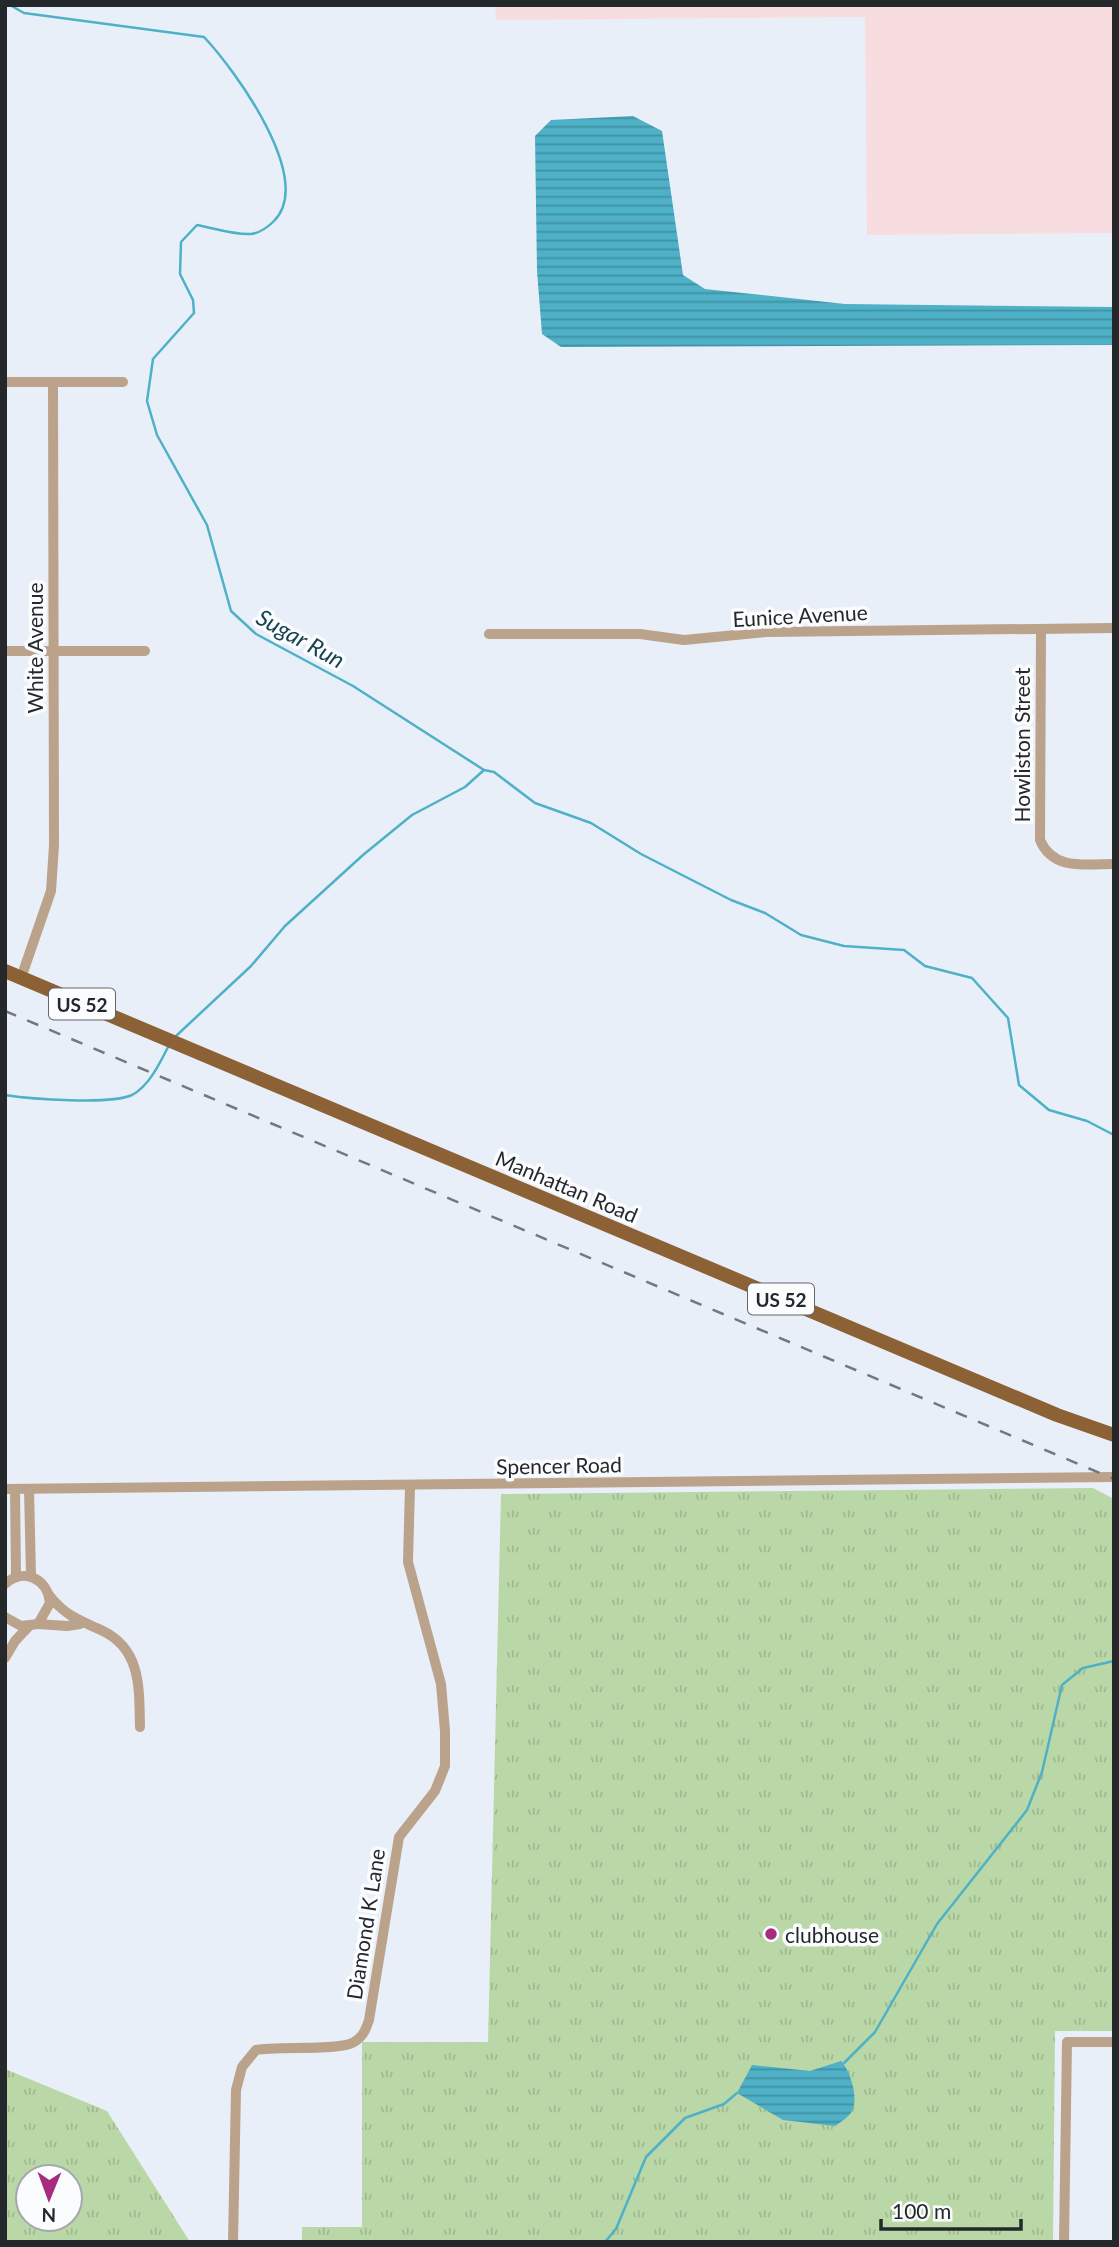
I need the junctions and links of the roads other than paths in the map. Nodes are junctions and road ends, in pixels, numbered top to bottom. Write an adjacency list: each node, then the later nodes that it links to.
1 (5, 382): 2 (street)
2 (53, 382): 3 (street); 7 (street, White Avenue)
3 (123, 383)
4 (1114, 628): 5 (street, Eunice Avenue)
5 (1041, 629): 6 (street, Eunice Avenue); 10 (street, Howliston Street)
6 (489, 634)
7 (53, 650): 8 (street); 9 (street); 12 (street, White Avenue)
8 (5, 651)
9 (145, 651)
10 (1114, 864)
11 (5, 971): 12 (main road, Manhattan Road / US 52)
12 (21, 978): 13 (main road, Manhattan Road / US 52)
13 (1114, 1435)
14 (1114, 1477): 15 (street, Spencer Road)
15 (410, 1486): 17 (street, Spencer Road); 28 (street, Diamond K Lane)
16 (10, 1489): 17 (street, Spencer Road); 19 (street)
17 (29, 1489): 18 (street)
18 (31, 1576): 19 (street); 21 (street)
19 (16, 1577): 20 (street)
20 (5, 1584)
21 (49, 1595): 23 (street); 24 (street)
22 (5, 1617): 23 (street)
23 (34, 1624): 24 (street); 25 (street)
24 (80, 1624): 26 (street)
25 (5, 1658)
26 (140, 1727)
27 (1114, 2042): 29 (street)
28 (233, 2242)
29 (1064, 2242)

